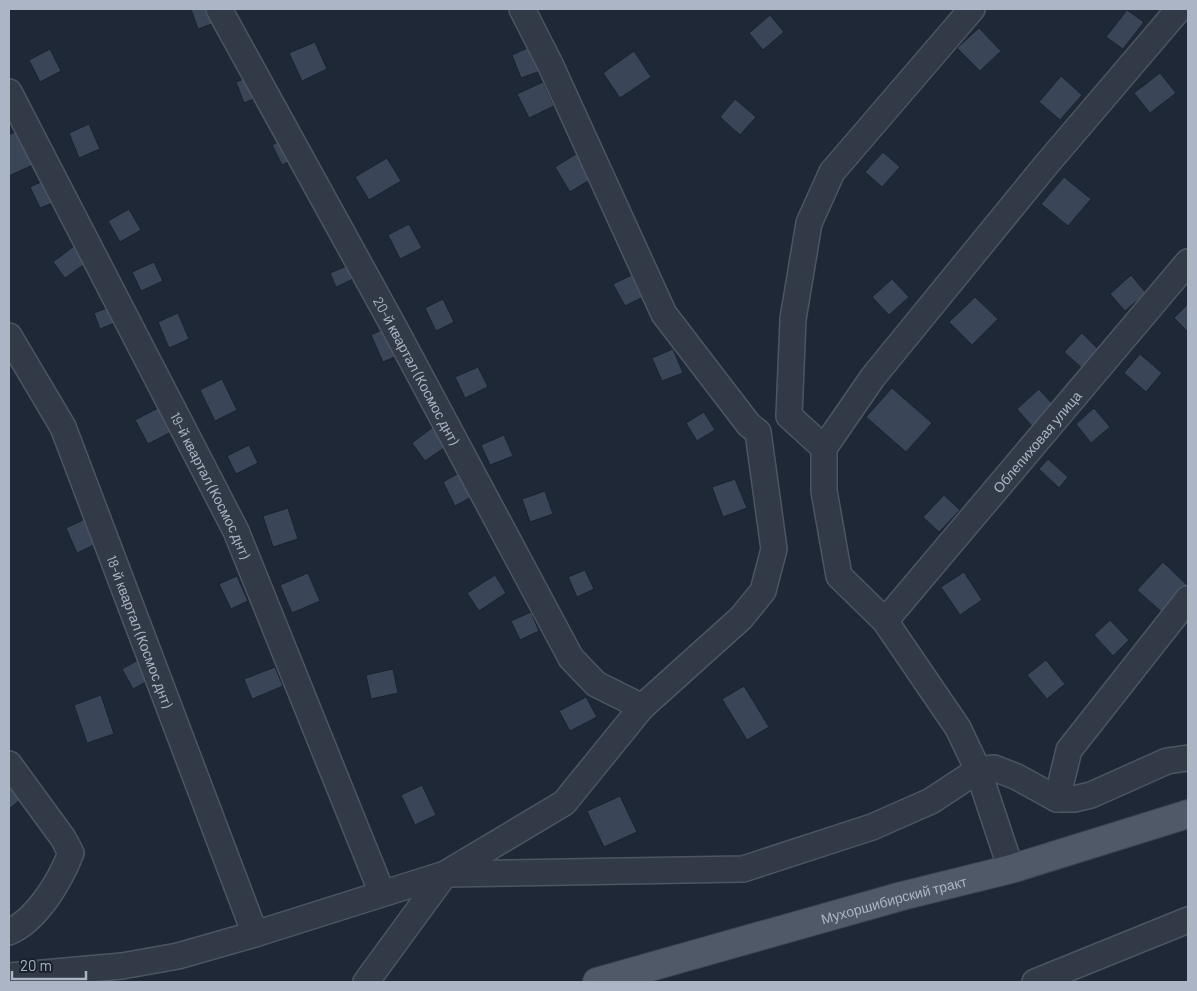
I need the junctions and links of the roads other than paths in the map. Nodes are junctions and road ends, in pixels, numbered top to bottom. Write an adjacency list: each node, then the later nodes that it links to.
1 (219, 9): 13 (street, 20-й квартал (Космос днт))
2 (522, 9): 9 (street)
3 (972, 9): 8 (street)
4 (1179, 9): 10 (street)
5 (9, 92): 21 (street, 19-й квартал (Космос днт))
6 (1188, 262): 12 (street, Облепиховая улица)
7 (9, 336): 24 (street, 18-й квартал (Космос днт))
8 (790, 416): 9 (street); 10 (street)
9 (758, 432): 13 (street)
10 (824, 448): 12 (street)
11 (1188, 599): 17 (street)
12 (885, 621): 16 (street)
13 (642, 707): 20 (street)
14 (1188, 758): 17 (street)
15 (9, 764): 23 (street)
16 (978, 770): 17 (street); 19 (street); 20 (street)
17 (1057, 799)
18 (1188, 814): 19 (main road, Мухоршибирский тракт)
19 (1011, 869): 27 (main road, Мухоршибирский тракт)
20 (445, 874): 21 (street); 26 (street)
21 (382, 893): 24 (street)
22 (1188, 920): 28 (street)
23 (9, 932)
24 (255, 934): 25 (street)
25 (9, 976)
26 (366, 982)
27 (596, 982)
28 (1035, 982)

